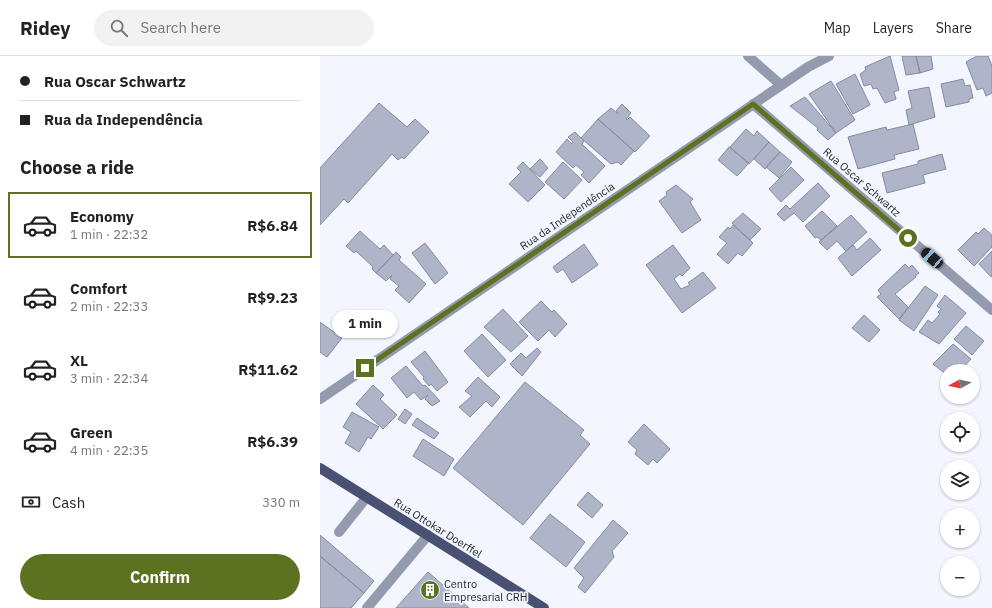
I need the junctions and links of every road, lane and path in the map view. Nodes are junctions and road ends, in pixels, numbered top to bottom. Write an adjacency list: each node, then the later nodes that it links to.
1 (748, 56): 3 (street)
2 (829, 56): 3 (street, Rua da Independência)
3 (781, 85): 4 (street, Rua da Independência)
4 (753, 104): 5 (street, Rua Oscar Schwartz); 6 (street, Rua da Independência)
5 (992, 310)
6 (320, 399)
7 (320, 468): 8 (main road, Rua Ottokar Doerffel)
8 (366, 498): 9 (street); 10 (main road, Rua Ottokar Doerffel)
9 (339, 532)
10 (428, 536): 11 (street); 12 (main road, Rua Ottokar Doerffel)
11 (367, 608)
12 (544, 608)

